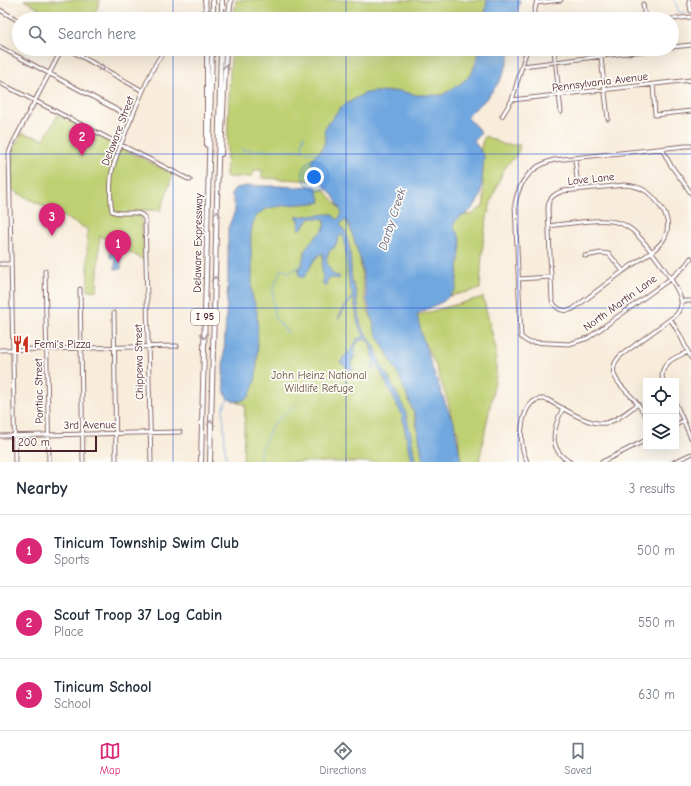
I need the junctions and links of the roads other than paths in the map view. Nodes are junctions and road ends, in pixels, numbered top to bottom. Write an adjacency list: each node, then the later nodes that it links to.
1 (205, 0): 13 (highway)
2 (209, 0): 14 (highway)
3 (213, 0): 15 (highway)
4 (222, 0): 16 (highway)
5 (227, 0): 17 (highway)
6 (230, 0): 18 (highway)
7 (561, 0): 9 (street)
8 (689, 0): 12 (street)
9 (536, 2): 19 (street)
10 (643, 4): 20 (street)
11 (0, 10): 22 (street)
12 (691, 11)
13 (207, 12)
14 (208, 12)
15 (213, 12)
16 (222, 12)
17 (228, 12)
18 (229, 12)
19 (534, 12)
20 (644, 12)
21 (691, 16): 23 (street)
22 (12, 17)
23 (679, 18)
24 (691, 45): 25 (street)
25 (679, 46)
26 (0, 47): 27 (street)
27 (12, 53)
28 (17, 56): 41 (street)
29 (58, 56): 41 (street)
30 (80, 56): 46 (street, one-way to 46)
31 (162, 56): 46 (street, Delaware Street)
32 (207, 56): 59 (highway)
33 (212, 56): 59 (highway, Delaware Expressway / I 95)
34 (221, 56): 62 (highway, Delaware Expressway / I 95)
35 (226, 56): 62 (highway, one-way to 35)
36 (525, 56): 40 (street)
37 (555, 56): 39 (street)
38 (600, 56): 39 (street); 45 (street)
39 (555, 62): 40 (street); 47 (street)
40 (523, 66): 48 (street)
41 (49, 73): 49 (street); 53 (street)
42 (691, 80): 44 (street, Pennsylvania Avenue)
43 (0, 83): 49 (street)
44 (653, 84): 45 (street, Pennsylvania Avenue); 50 (street)
45 (605, 90): 47 (street, Pennsylvania Avenue); 54 (street)
46 (143, 91): 53 (street, Delaware Street)
47 (559, 96): 48 (street, Pennsylvania Avenue); 51 (street)
48 (512, 100): 52 (street)
49 (35, 101): 55 (street); 71 (street)
50 (691, 111)
51 (561, 112)
52 (502, 116)
53 (132, 118): 55 (street, Delaware Street)
54 (608, 119)
55 (121, 146): 60 (street); 69 (street, Delaware Street)
56 (691, 146): 57 (street)
57 (662, 149): 58 (street); 61 (street)
58 (575, 158): 63 (street); 75 (street)
59 (208, 171): 114 (highway, Delaware Expressway / I 95, one-way to 114)
60 (190, 180)
61 (690, 187): 64 (street)
62 (217, 190): 115 (highway, Delaware Expressway / I 95, one-way to 62)
63 (578, 190): 65 (street, Love Lane); 66 (street, Love Lane)
64 (691, 193)
65 (548, 226): 66 (street); 74 (street, Love Lane)
66 (650, 251): 73 (street, Love Lane); 76 (street)
67 (585, 256): 73 (street)
68 (691, 258): 76 (street)
69 (146, 261): 83 (street, Chippewa Street)
70 (0, 264): 71 (street)
71 (11, 264): 88 (street)
72 (45, 271): 86 (street, Pontiac Street)
73 (623, 271): 74 (street, Love Lane)
74 (550, 277): 75 (street)
75 (519, 279): 76 (street, North Martin Lane)
76 (670, 279): 78 (street)
77 (80, 289): 84 (street)
78 (681, 301): 79 (street); 81 (street)
79 (691, 301)
80 (114, 313): 85 (street)
81 (671, 320): 89 (street); 92 (street)
82 (177, 346): 83 (street)
83 (148, 347): 85 (street); 98 (street, Chippewa Street)
84 (81, 348): 85 (street); 86 (street); 101 (street)
85 (114, 348): 100 (street)
86 (47, 349): 88 (street); 103 (street, Pontiac Street)
87 (0, 350): 88 (street)
88 (13, 350): 102 (street)
89 (688, 352): 90 (street); 91 (street)
90 (691, 358)
91 (662, 378)
92 (638, 404): 93 (street); 95 (street)
93 (563, 408): 116 (street); 117 (street)
94 (679, 411): 96 (street)
95 (645, 414)
96 (683, 421): 97 (street); 105 (street)
97 (679, 423)
98 (150, 432): 99 (street, 3rd Avenue); 100 (street, 3rd Avenue); 113 (street, Chippewa Street)
99 (180, 432)
100 (116, 433): 101 (street, 3rd Avenue); 112 (street)
101 (82, 434): 103 (street, 3rd Avenue); 111 (street)
102 (15, 435): 103 (street, 3rd Avenue); 104 (street, 3rd Avenue); 109 (street)
103 (49, 435): 110 (street, Pontiac Street)
104 (0, 436)
105 (691, 438)
106 (643, 442): 108 (street)
107 (691, 454): 119 (street)
108 (608, 461): 118 (street)
109 (15, 462)
110 (49, 462)
111 (83, 462)
112 (116, 462)
113 (151, 462)
114 (201, 462)
115 (210, 462)
116 (527, 462)
117 (570, 462)
118 (602, 462)
119 (674, 462)

